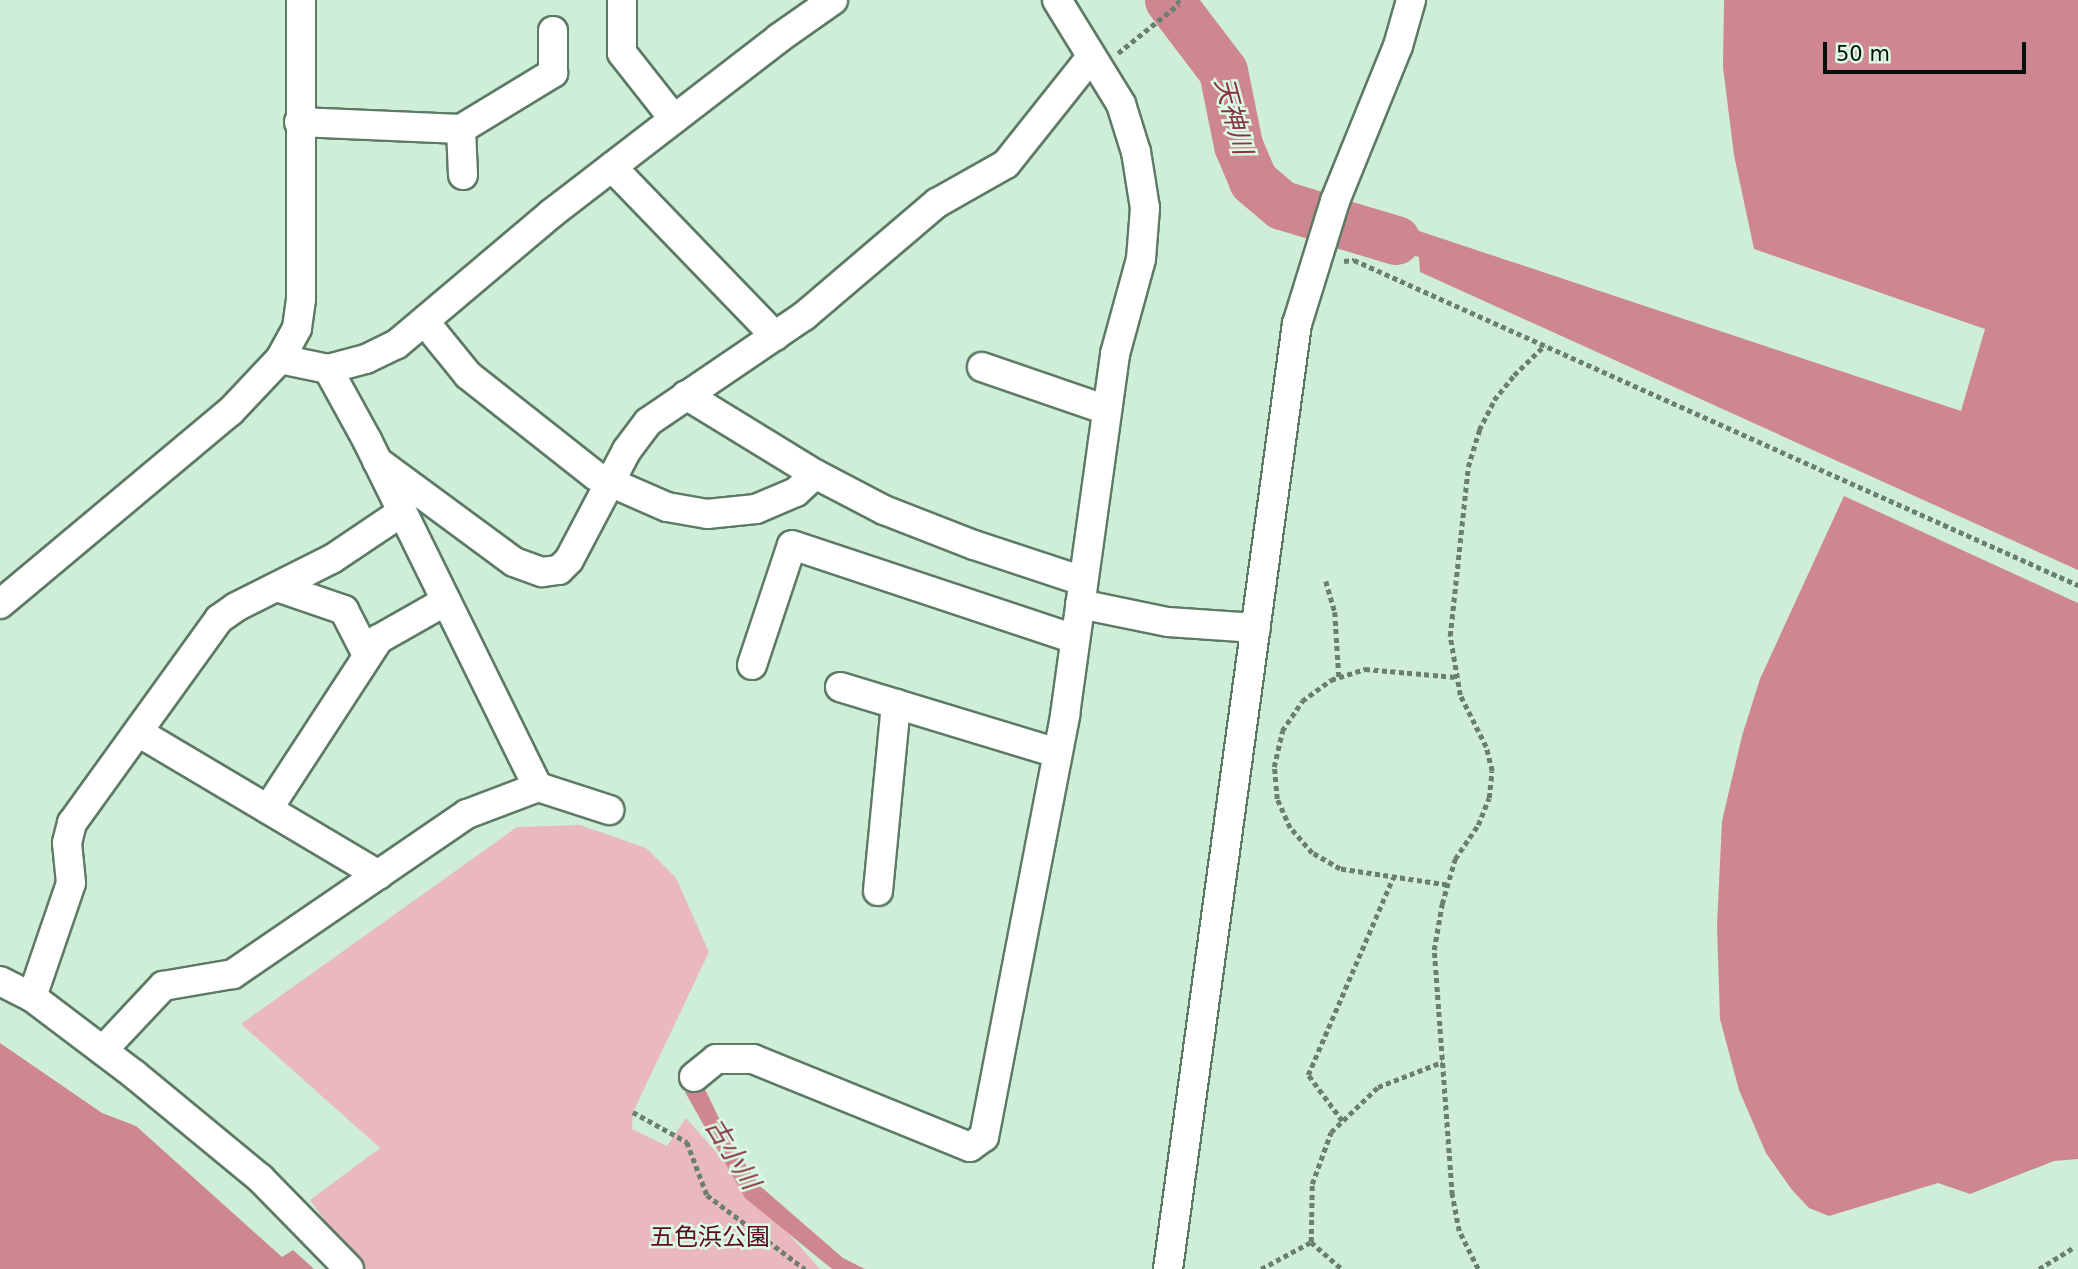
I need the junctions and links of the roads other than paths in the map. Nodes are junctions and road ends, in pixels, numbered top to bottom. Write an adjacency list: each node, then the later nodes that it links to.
1 (301, 0): 9 (street)
2 (622, 0): 8 (street)
3 (833, 0): 8 (street)
4 (1057, 0): 7 (street)
5 (1411, 0): 28 (street)
6 (553, 31): 10 (street)
7 (1095, 63): 14 (street); 19 (street)
8 (674, 119): 11 (street)
9 (299, 122): 10 (street); 15 (street)
10 (461, 129): 12 (street)
11 (612, 167): 13 (street); 14 (street)
12 (463, 175)
13 (425, 322): 17 (street); 22 (street)
14 (775, 336): 18 (street)
15 (280, 359): 17 (street); 27 (street)
16 (982, 367): 19 (street)
17 (328, 369): 20 (street)
18 (686, 395): 21 (street); 22 (street)
19 (1107, 410): 25 (street)
20 (377, 461): 22 (street); 23 (street)
21 (815, 474): 22 (street); 25 (street)
22 (608, 484)
23 (402, 512): 24 (street); 26 (street)
24 (277, 587): 30 (street); 34 (street)
25 (1081, 592): 28 (street); 29 (street)
26 (446, 601): 30 (street); 36 (street)
27 (0, 604)
28 (1256, 628): 46 (street)
29 (1075, 639): 31 (street); 35 (street)
30 (367, 655): 37 (street)
31 (752, 665)
32 (840, 687): 33 (street)
33 (896, 704): 35 (street); 40 (street)
34 (138, 732): 37 (street); 42 (street)
35 (1057, 753): 44 (street)
36 (538, 787): 38 (street); 39 (street)
37 (268, 809): 39 (street)
38 (609, 810)
39 (379, 875): 43 (street)
40 (878, 891)
41 (0, 981): 42 (street)
42 (32, 997): 43 (street)
43 (103, 1050): 45 (street)
44 (694, 1077)
45 (349, 1269)
46 (1168, 1269)

